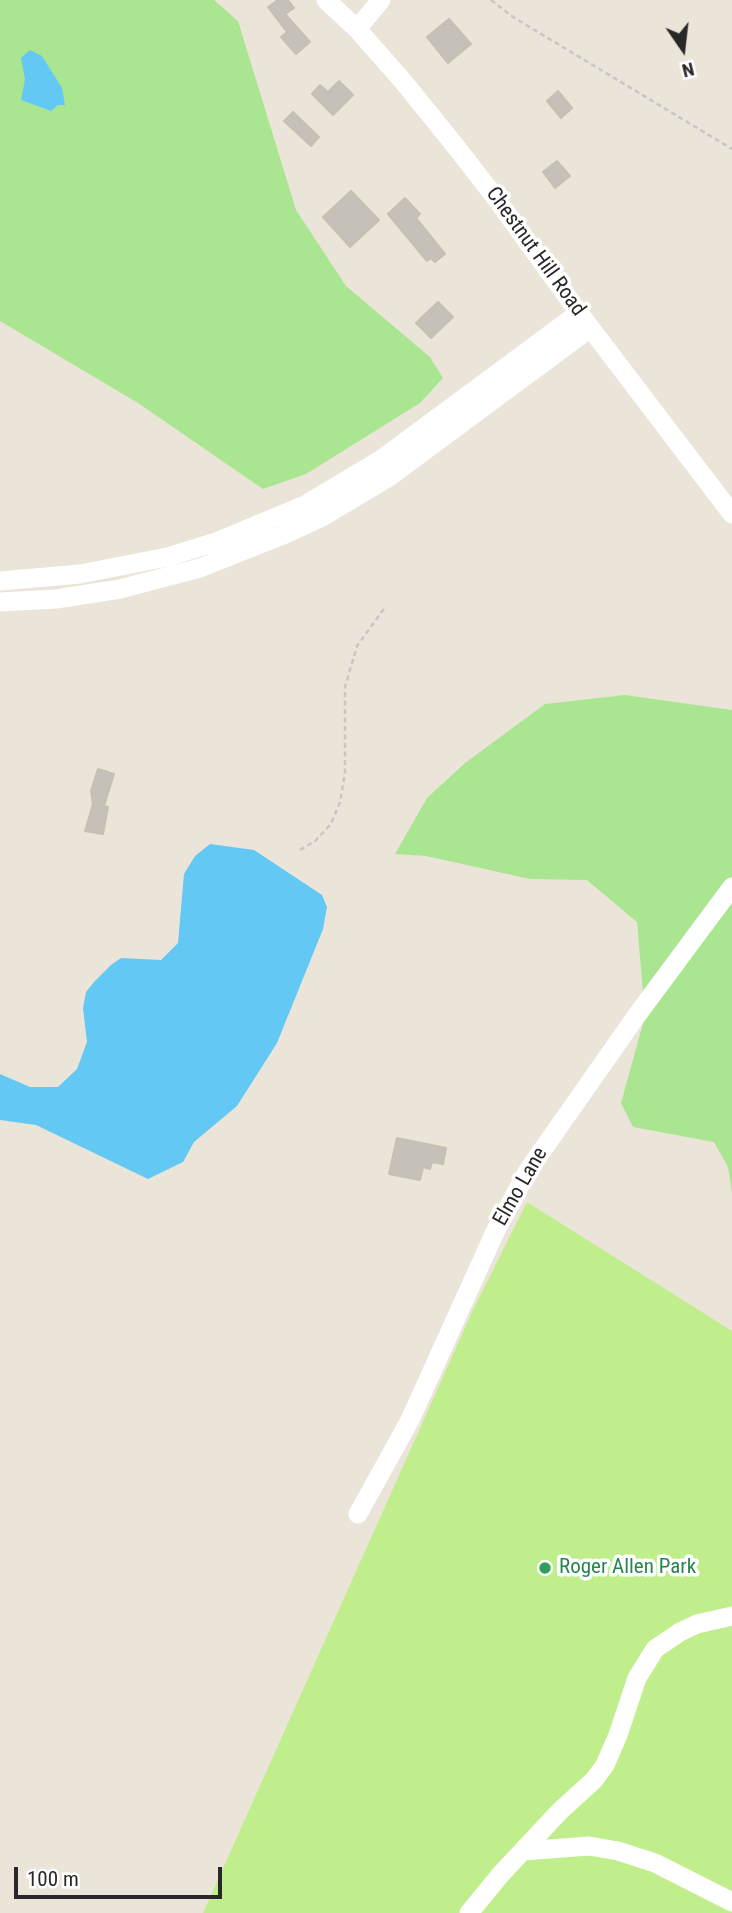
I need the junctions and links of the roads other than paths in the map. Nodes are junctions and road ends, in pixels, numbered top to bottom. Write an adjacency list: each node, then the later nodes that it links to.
1 (326, 0): 3 (street, Chestnut Hill Road)
2 (381, 0): 3 (street)
3 (357, 29): 4 (street, Chestnut Hill Road)
4 (584, 320): 5 (street, Chestnut Hill Road); 6 (street); 7 (street)
5 (732, 514)
6 (0, 580)
7 (0, 602)
8 (732, 887): 9 (street, Elmo Lane)
9 (358, 1514)
10 (732, 1616): 11 (street)
11 (523, 1851): 12 (street); 13 (street)
12 (732, 1902)
13 (469, 1913)

